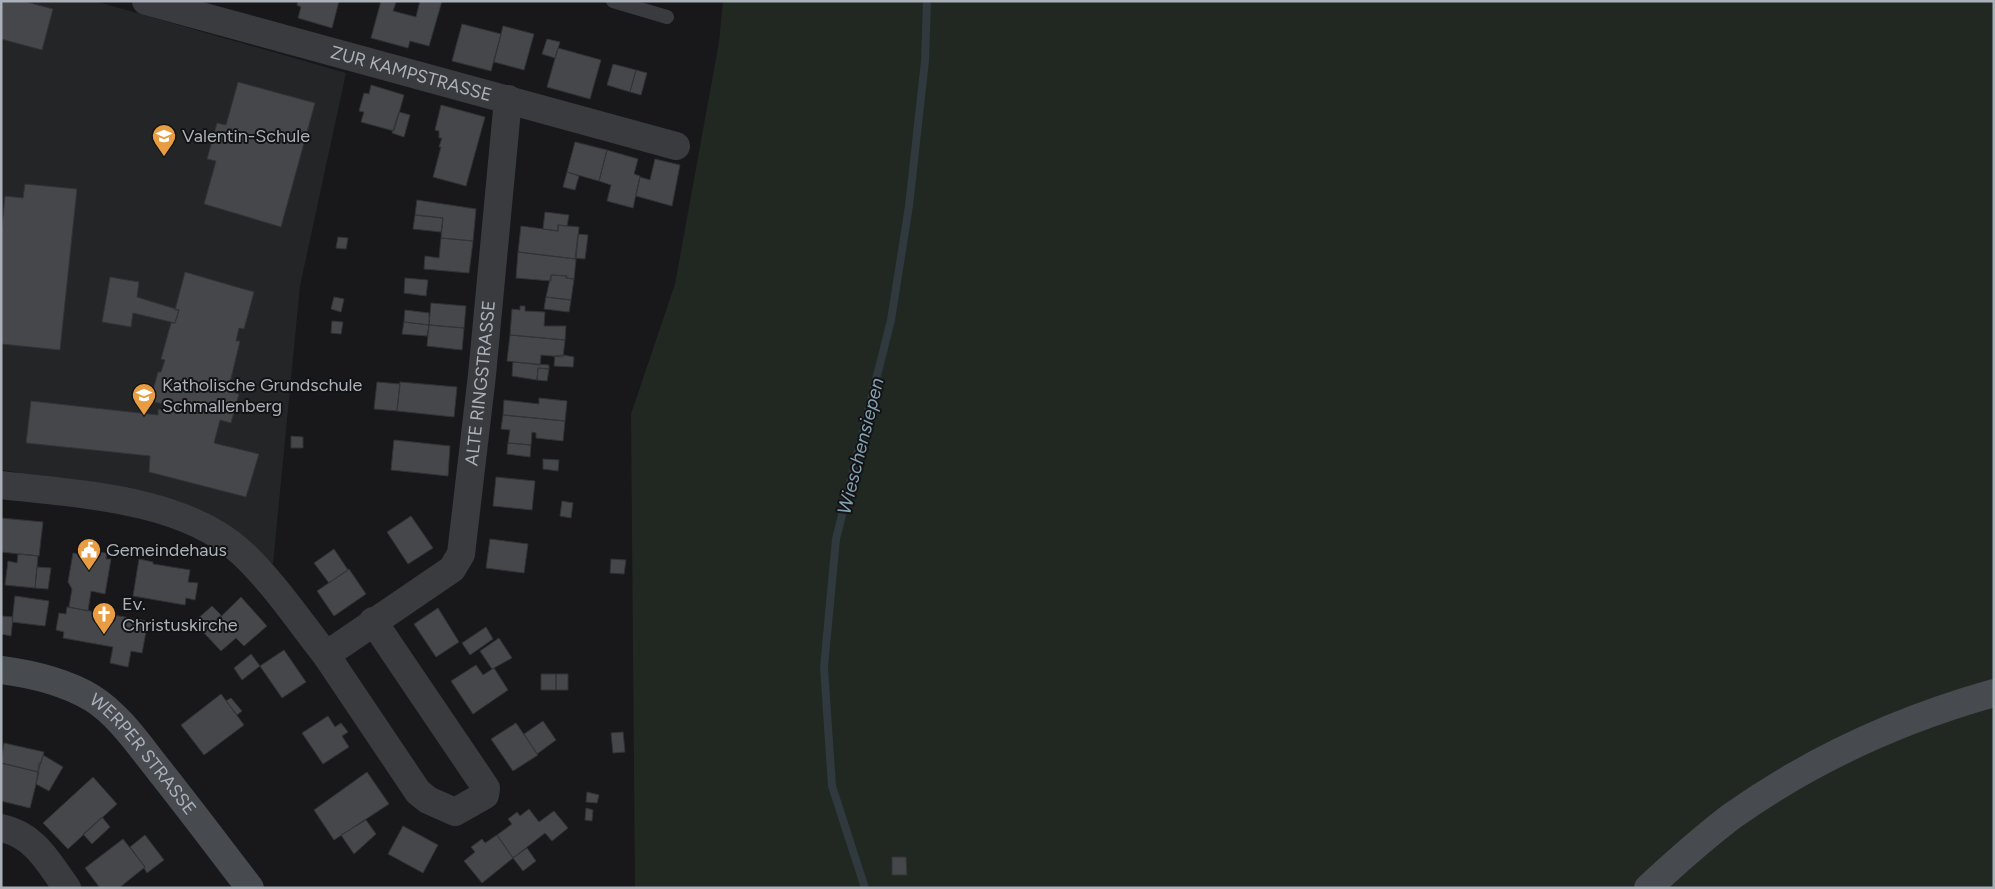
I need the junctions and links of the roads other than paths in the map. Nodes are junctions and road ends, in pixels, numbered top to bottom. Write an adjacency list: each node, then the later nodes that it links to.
1 (146, 1): 4 (street, ZUR KAMPSTRASSE)
2 (613, 1): 3 (lane)
3 (667, 17)
4 (508, 99): 5 (street, ZUR KAMPSTRASSE); 7 (street, ALTE RINGSTRASSE)
5 (676, 146)
6 (1, 486): 8 (street)
7 (373, 621): 8 (street, ALTE RINGSTRASSE); 8 (street)
8 (326, 655)
9 (1, 670): 13 (main road, WERPER STRASSE)
10 (1994, 693): 14 (main road)
11 (1, 828): 12 (street)
12 (67, 888)
13 (250, 888)
14 (1648, 888)

